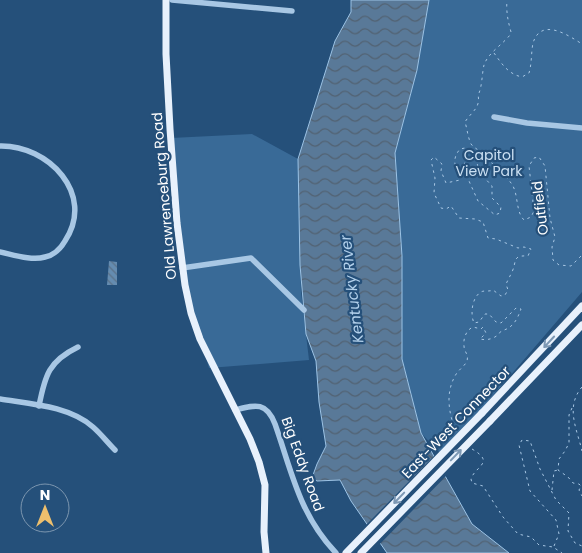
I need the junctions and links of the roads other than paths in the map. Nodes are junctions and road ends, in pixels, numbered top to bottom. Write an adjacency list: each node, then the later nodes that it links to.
1 (166, 0): 8 (main road, Old Lawrenceburg Road)
2 (172, 0): 3 (street)
3 (292, 10)
4 (494, 116): 5 (street)
5 (582, 128)
6 (0, 146): 7 (street)
7 (0, 252)
8 (182, 268): 10 (street); 15 (main road, Old Lawrenceburg Road)
9 (582, 306): 19 (main road, East-West Connector, one-way to 19, bridge)
10 (304, 310)
11 (582, 325): 20 (main road, East-West Connector, one-way to 11, bridge)
12 (78, 347): 14 (street)
13 (0, 399): 14 (street)
14 (39, 406): 16 (street)
15 (235, 410): 17 (main road, Old Lawrenceburg Road); 18 (street, Big Eddy Road)
16 (115, 450)
17 (266, 553)
18 (336, 553)
19 (346, 553)
20 (362, 553)

